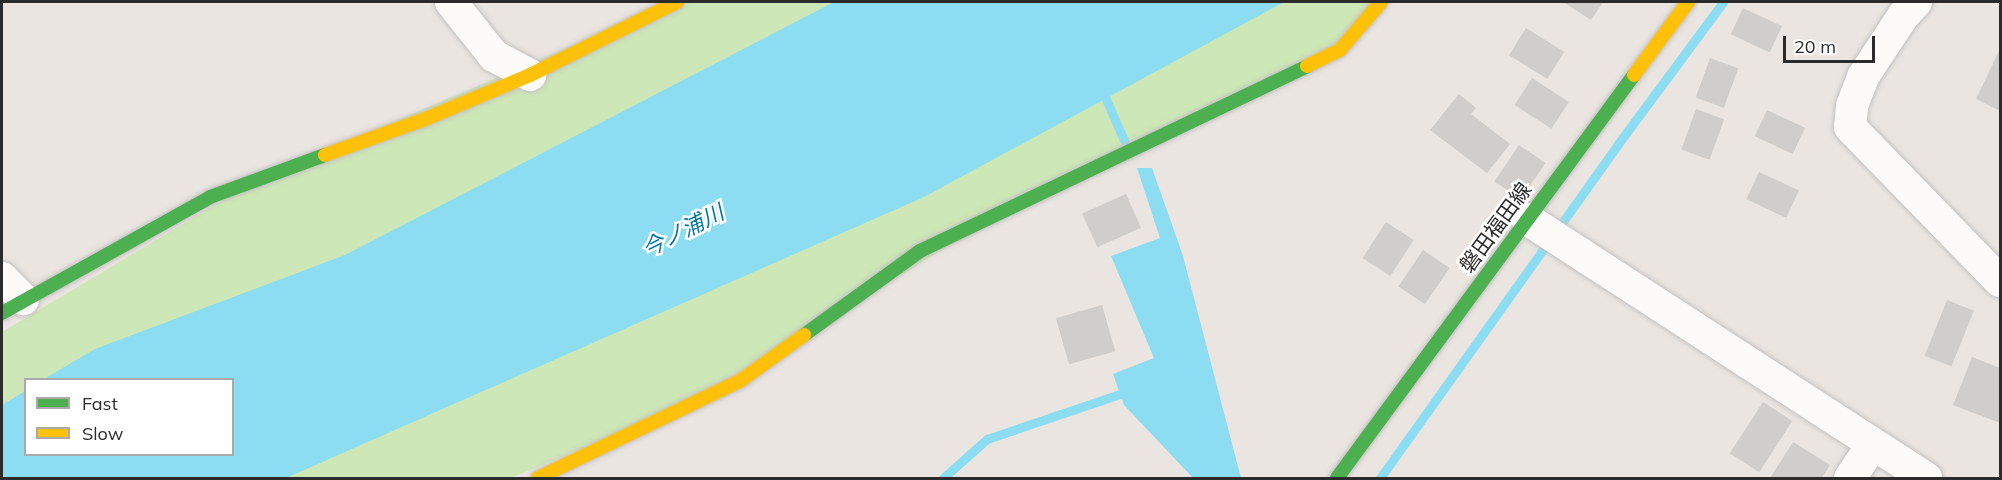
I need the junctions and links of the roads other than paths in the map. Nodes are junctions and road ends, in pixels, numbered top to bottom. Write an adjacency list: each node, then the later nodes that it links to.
1 (452, 2): 6 (street)
2 (677, 2): 6 (street)
3 (1380, 2): 12 (street)
4 (1688, 2): 7 (street, 磐田福田線)
5 (1916, 2): 9 (street)
6 (530, 75): 10 (street)
7 (1527, 219): 11 (street); 13 (street, 磐田福田線)
8 (2, 278): 10 (street)
9 (2001, 281)
10 (12, 306)
11 (1873, 444): 14 (street); 15 (street)
12 (538, 478)
13 (1337, 478)
14 (1850, 478)
15 (1926, 478)

